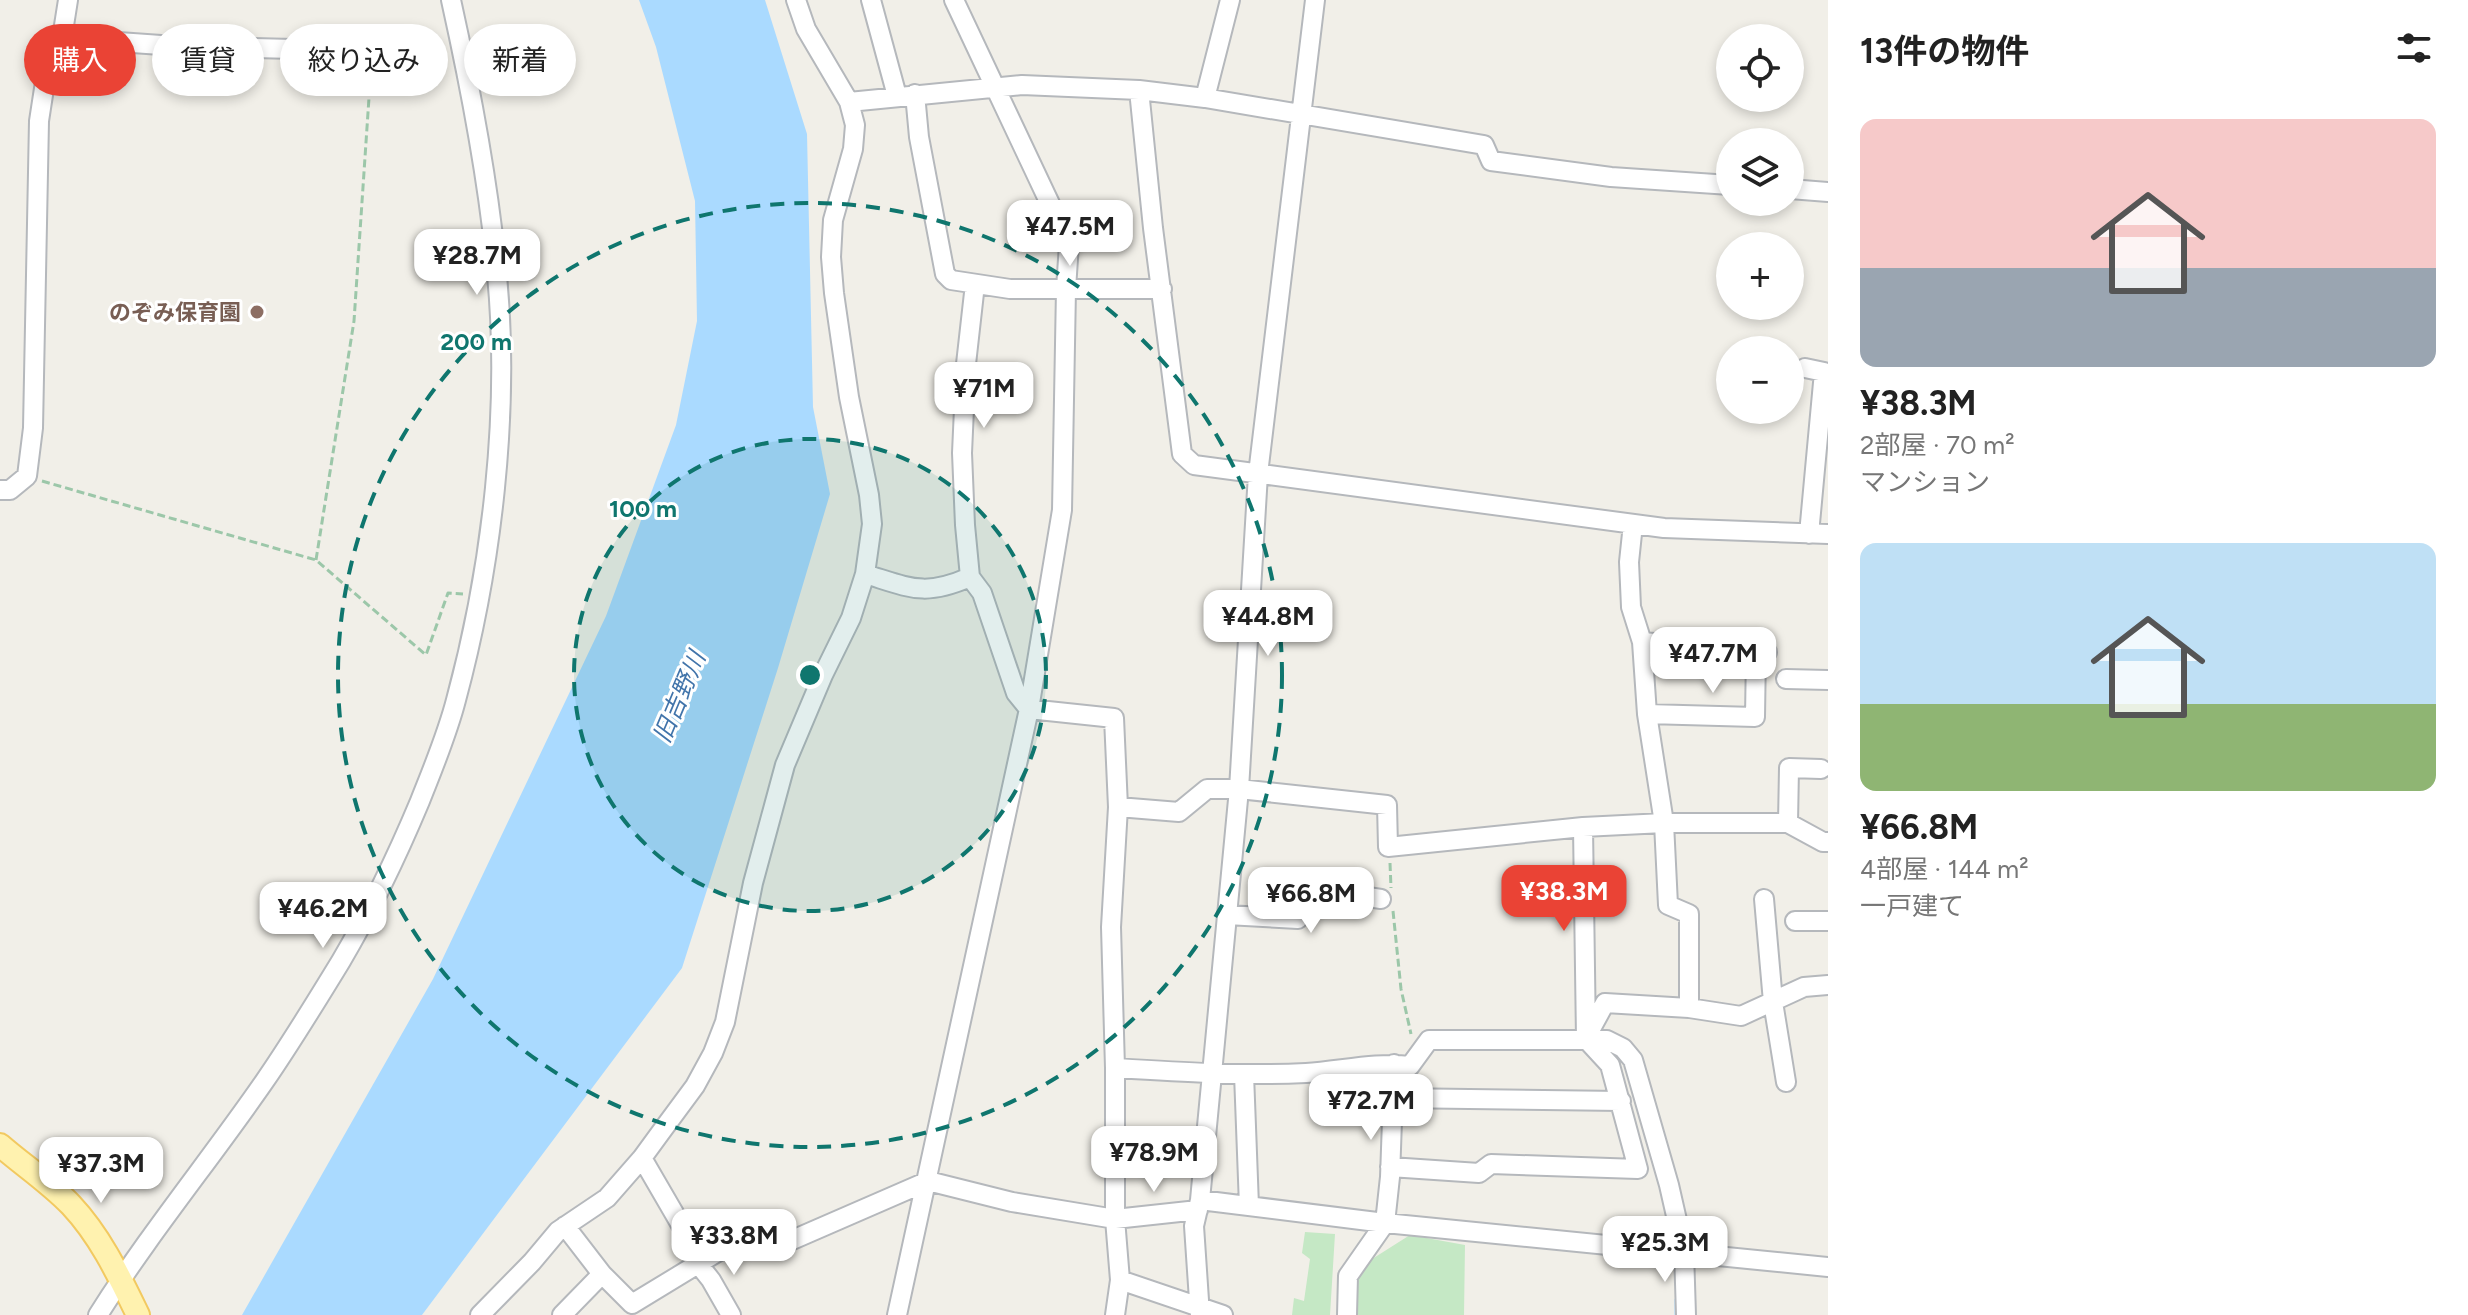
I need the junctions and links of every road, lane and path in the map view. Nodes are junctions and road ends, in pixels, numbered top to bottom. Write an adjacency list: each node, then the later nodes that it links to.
1 (68, 0): 8 (street)
2 (451, 0): 34 (street)
3 (796, 0): 17 (street)
4 (871, 0): 13 (street)
5 (954, 0): 11 (street)
6 (1230, 0): 16 (street)
7 (1315, 0): 18 (street)
8 (64, 24)
9 (136, 43): 10 (street)
10 (280, 49)
11 (994, 87): 12 (street); 13 (street); 23 (street)
12 (1139, 90): 16 (street); 24 (street)
13 (906, 95): 17 (street); 22 (street)
14 (43, 96): 27 (street)
15 (371, 96): 31 (path)
16 (1205, 98): 18 (street)
17 (849, 102): 32 (street)
18 (1302, 115): 19 (street); 26 (street)
19 (1716, 184)
20 (1804, 190): 21 (street)
21 (1828, 192)
22 (975, 284): 23 (street); 33 (street)
23 (1066, 289): 24 (street); 38 (street)
24 (1162, 289): 26 (street)
25 (1805, 368): 30 (street)
26 (1258, 474): 29 (street); 41 (street)
27 (27, 476): 28 (street); 31 (path)
28 (0, 490)
29 (1633, 524): 30 (street); 35 (street)
30 (1819, 534)
31 (316, 560): 34 (path)
32 (865, 574): 33 (street); 66 (street)
33 (970, 577): 38 (street)
34 (480, 596): 78 (street)
35 (1642, 642): 39 (street); 39 (street)
36 (1786, 679): 37 (street)
37 (1828, 680)
38 (1029, 709): 42 (street); 68 (street)
39 (1647, 714): 43 (street)
40 (1821, 769): 44 (street)
41 (1239, 789): 42 (street); 47 (street); 50 (street)
42 (1118, 807): 59 (street)
43 (1664, 823): 44 (street); 45 (street); 55 (street)
44 (1788, 823): 46 (street)
45 (1583, 827): 47 (street); 56 (street)
46 (1828, 842)
47 (1388, 847): 49 (path)
48 (1764, 899): 54 (street)
49 (1389, 901): 50 (street); 57 (path)
50 (1227, 915): 60 (street)
51 (1795, 921): 52 (street)
52 (1828, 921)
53 (1828, 985): 54 (street)
54 (1773, 1002): 55 (street); 62 (street)
55 (1689, 1008): 56 (street)
56 (1586, 1039): 57 (street); 64 (street); 74 (street)
57 (1417, 1057): 58 (street)
58 (1394, 1064): 61 (street); 63 (street)
59 (1115, 1068): 60 (street); 71 (street)
60 (1212, 1074): 61 (street); 69 (street)
61 (1244, 1074): 70 (street)
62 (1786, 1082)
63 (1394, 1098): 64 (street); 67 (street)
64 (1621, 1101): 67 (street)
65 (0, 1145): 78 (main road)
66 (642, 1158): 73 (street); 75 (street)
67 (1390, 1167): 72 (street)
68 (928, 1181): 71 (street); 75 (street); 86 (street)
69 (1199, 1205): 70 (street); 71 (street); 80 (street)
70 (1249, 1206): 72 (street)
71 (1115, 1219): 79 (street)
72 (1385, 1223): 74 (street); 89 (street)
73 (565, 1226): 77 (street); 83 (street)
74 (1684, 1251): 76 (street); 90 (street)
75 (701, 1264): 77 (street); 85 (street)
76 (1828, 1267)
77 (602, 1274): 84 (street)
78 (121, 1279): 81 (street); 82 (main road)
79 (1120, 1280): 80 (street); 87 (street)
80 (1200, 1310): 88 (street)
81 (98, 1315)
82 (138, 1315)
83 (480, 1315)
84 (562, 1315)
85 (731, 1315)
86 (897, 1315)
87 (1115, 1315)
88 (1223, 1315)
89 (1347, 1315)
90 (1686, 1315)

